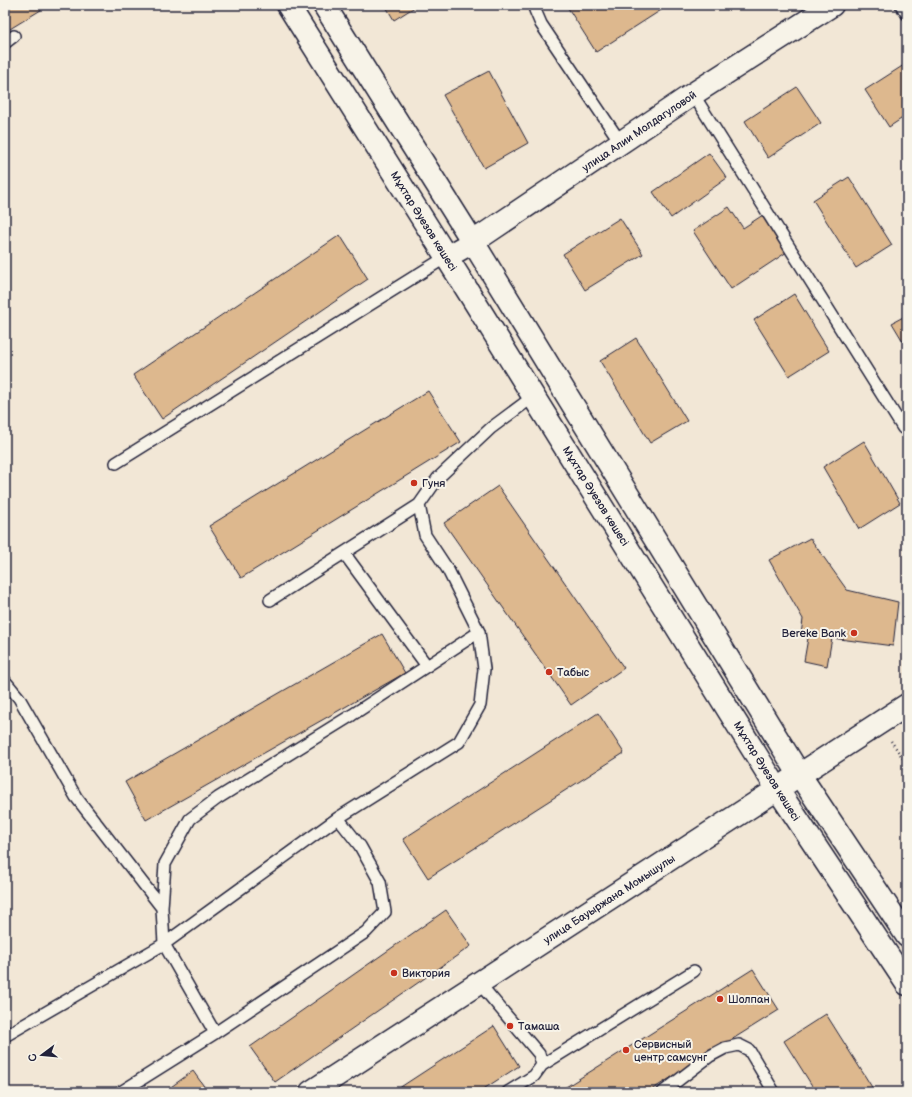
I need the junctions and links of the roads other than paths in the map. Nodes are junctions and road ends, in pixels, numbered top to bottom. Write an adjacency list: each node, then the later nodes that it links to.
1 (288, 5): 12 (street, Мұхтар Әуезов көшесі)
2 (324, 5): 11 (street)
3 (536, 5): 10 (lane)
4 (832, 5): 9 (street, улица Алии Молдагуловой)
5 (902, 5): 6 (lane)
6 (907, 14)
7 (14, 36): 8 (lane)
8 (5, 43)
9 (693, 94): 10 (street, улица Алии Молдагуловой); 14 (lane)
10 (621, 143): 11 (street, улица Алии Молдагуловой)
11 (473, 242): 12 (street, улица Алии Молдагуловой); 23 (street)
12 (446, 257): 13 (street, Мұхтар Әуезов көшесі); 15 (lane)
13 (534, 396): 16 (lane); 24 (street, Мұхтар Әуезов көшесі)
14 (907, 430)
15 (116, 463)
16 (419, 505): 17 (lane); 19 (lane)
17 (344, 553): 18 (lane); 20 (lane)
18 (270, 600)
19 (479, 632): 20 (lane); 25 (lane)
20 (428, 666): 26 (lane)
21 (5, 681): 26 (lane)
22 (907, 705): 23 (street, улица Бауыржана Момышулы)
23 (799, 774): 24 (street, улица Бауыржана Момышулы); 27 (street)
24 (778, 790): 30 (street, улица Бауыржана Момышулы); 31 (street, Мұхтар Әуезов көшесі)
25 (338, 818): 28 (lane); 32 (lane)
26 (162, 908): 28 (lane)
27 (907, 936)
28 (164, 944): 32 (lane); 33 (lane)
29 (694, 971): 34 (lane)
30 (479, 983): 34 (lane); 37 (street, улица Бауыржана Момышулы)
31 (907, 984)
32 (215, 1033): 36 (lane)
33 (5, 1036)
34 (542, 1065): 35 (lane)
35 (519, 1089): 38 (lane)
36 (122, 1092)
37 (310, 1092)
38 (508, 1092)
39 (663, 1092): 40 (lane)
40 (774, 1092)

